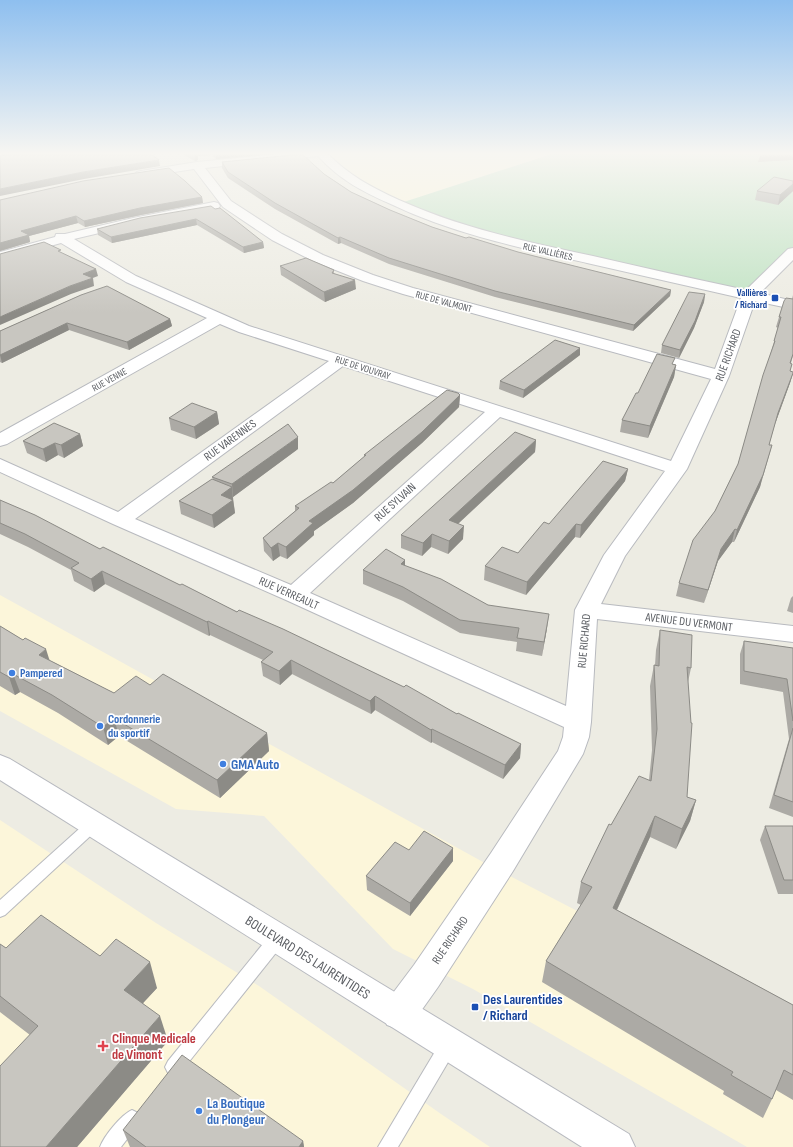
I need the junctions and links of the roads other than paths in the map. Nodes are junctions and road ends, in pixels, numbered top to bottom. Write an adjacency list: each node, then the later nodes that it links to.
1 (212, 207): 4 (street)
2 (231, 207): 13 (street, RUE DE VALMONT)
3 (405, 207): 9 (street, RUE VALLIÈRES)
4 (61, 238): 6 (street); 7 (street, RUE DE VOUVRAY)
5 (793, 252): 9 (street, RUE RICHARD)
6 (0, 256)
7 (131, 279): 8 (street); 11 (street, RUE DE VOUVRAY)
8 (111, 286)
9 (750, 296): 10 (street, RUE VALLIÈRES); 13 (street, RUE RICHARD)
10 (793, 306)
11 (219, 318): 12 (street, RUE DE VOUVRAY); 15 (street, RUE VENNE)
12 (341, 360): 14 (street, RUE DE VOUVRAY); 18 (street, RUE VARENNES)
13 (722, 376): 17 (street, RUE RICHARD)
14 (497, 410): 17 (street, RUE DE VOUVRAY); 19 (street, RUE SYLVAIN)
15 (0, 440)
16 (0, 465): 18 (street, RUE VERREAULT)
17 (676, 469): 20 (street, RUE RICHARD)
18 (120, 520): 19 (street, RUE VERREAULT)
19 (294, 595): 22 (street, RUE VERREAULT)
20 (586, 610): 21 (street, AVENUE DU VERMONT); 22 (street, RUE RICHARD)
21 (793, 634)
22 (578, 722): 27 (street, RUE RICHARD)
23 (0, 766): 24 (street, BOULEVARD DES LAURENTIDES)
24 (94, 824): 25 (lane); 26 (street, BOULEVARD DES LAURENTIDES)
25 (0, 910)
26 (278, 938): 27 (street, BOULEVARD DES LAURENTIDES); 29 (lane)
27 (399, 1013): 28 (street, BOULEVARD DES LAURENTIDES)
28 (450, 1044): 32 (lane); 33 (street, BOULEVARD DES LAURENTIDES)
29 (163, 1081)
30 (143, 1105): 31 (lane)
31 (109, 1147)
32 (387, 1147)
33 (616, 1147)

